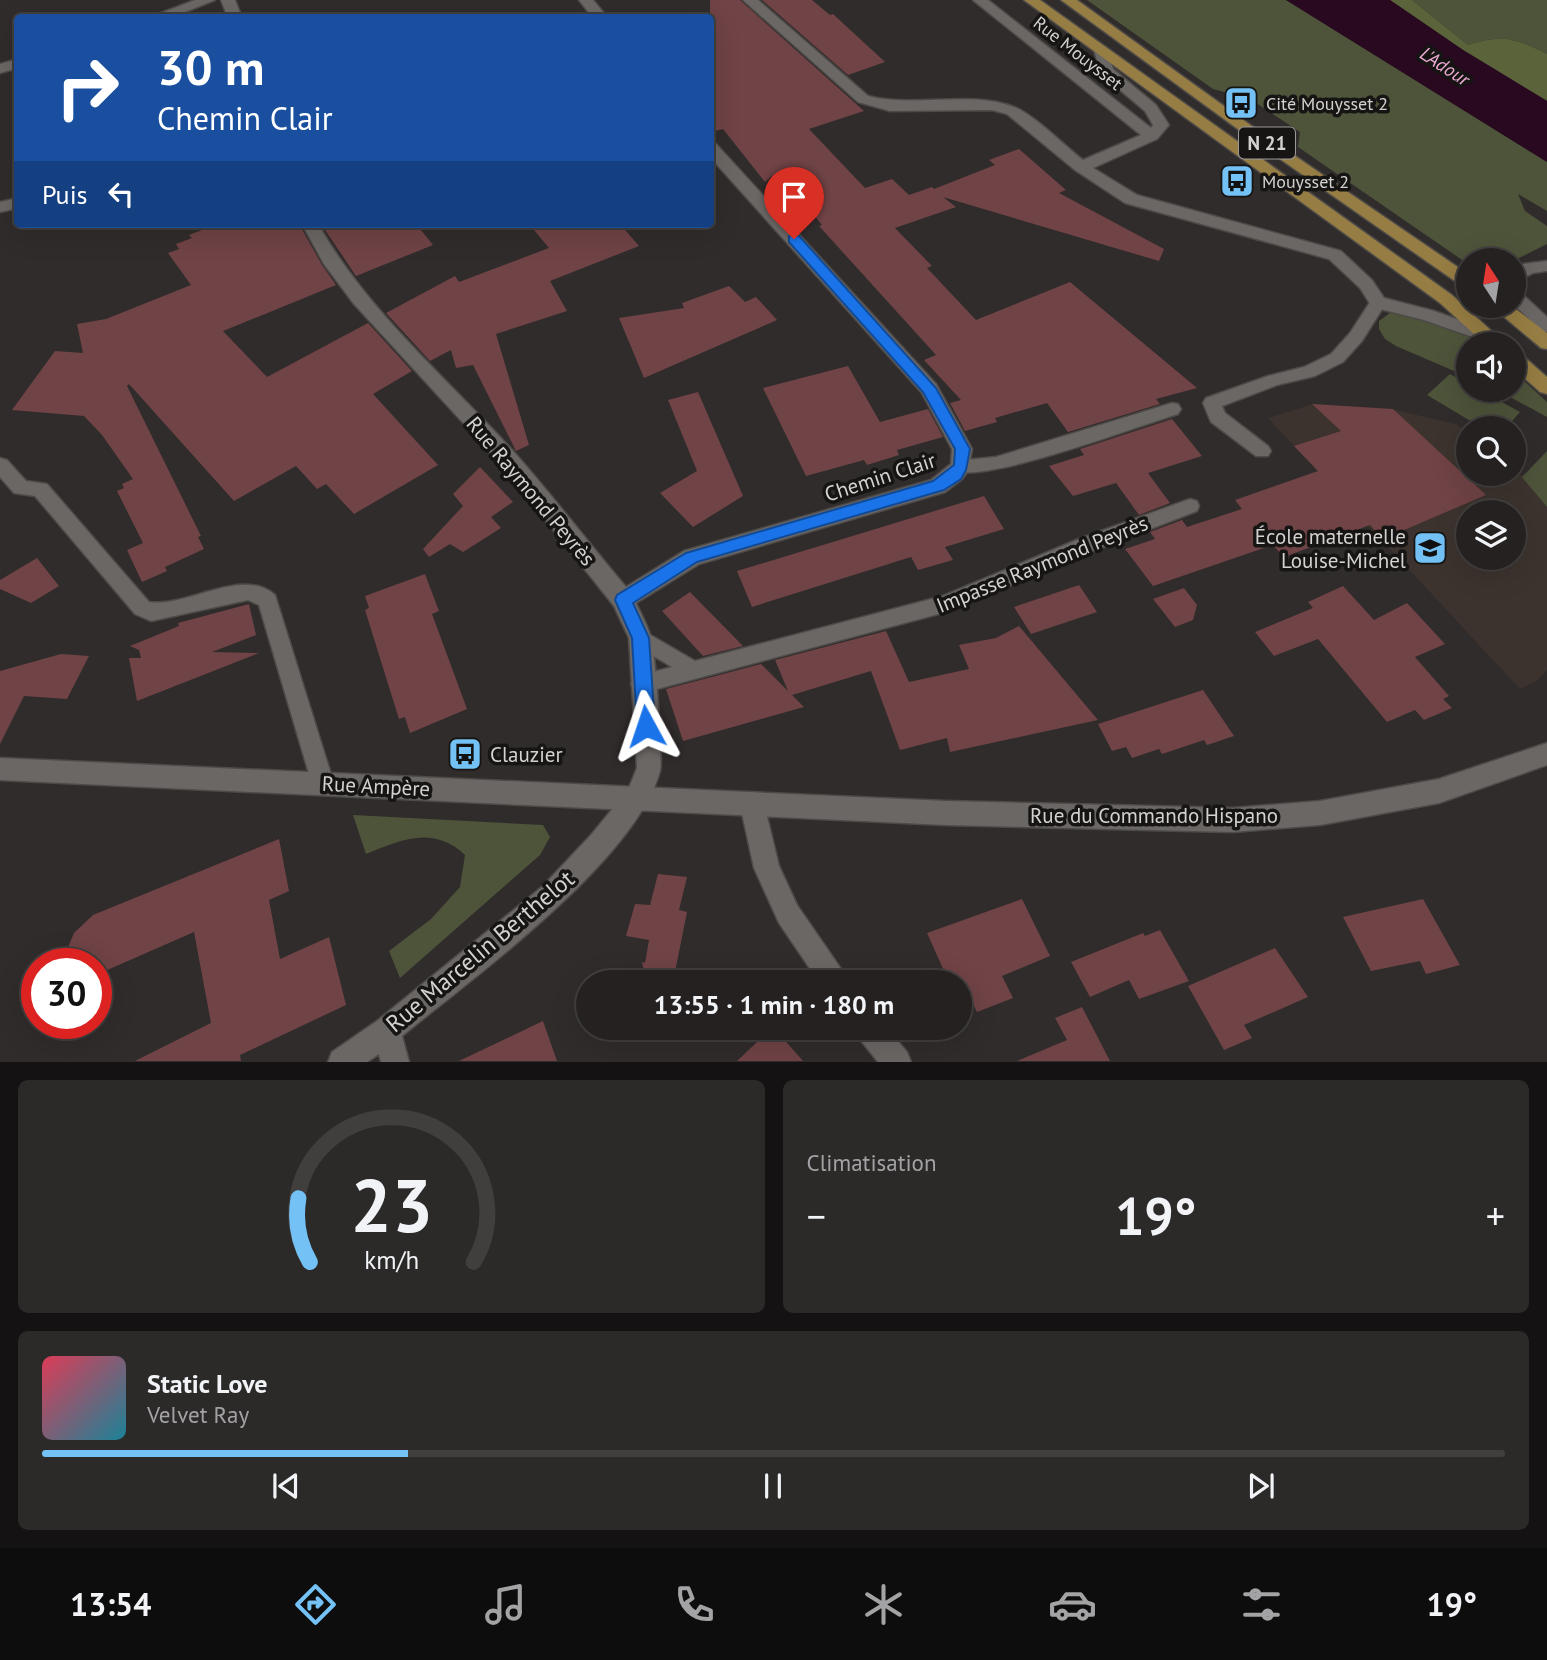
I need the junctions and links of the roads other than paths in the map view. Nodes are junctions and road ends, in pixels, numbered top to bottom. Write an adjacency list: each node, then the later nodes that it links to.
1 (208, 0): 7 (street)
2 (586, 0): 8 (street)
3 (750, 0): 12 (street)
4 (980, 0): 10 (street, Rue Mouysset)
5 (1031, 0): 9 (main road, N 21)
6 (1068, 0): 16 (main road, N 21)
7 (167, 14)
8 (598, 14)
9 (1101, 50): 10 (street, Rue Mouysset); 22 (main road, N 21)
10 (1152, 136): 12 (street)
11 (714, 151): 29 (street, Chemin Clair)
12 (1081, 167): 17 (street)
13 (312, 228): 31 (street, Rue Raymond Peyrès)
14 (1547, 266): 15 (lane)
15 (1526, 270)
16 (1456, 274)
17 (1378, 303): 21 (street); 27 (lane)
18 (1526, 307): 20 (lane)
19 (1515, 318): 23 (main road)
20 (1547, 326)
21 (1472, 332)
22 (1483, 332)
23 (1547, 343)
24 (1526, 369): 25 (main road)
25 (1547, 387)
26 (1172, 410): 29 (lane)
27 (1262, 451)
28 (0, 465): 37 (lane)
29 (961, 466): 31 (street, Chemin Clair)
30 (1189, 506): 33 (lane, Impasse Raymond Peyrès)
31 (623, 600): 32 (street, Rue Raymond Peyrès)
32 (640, 638): 33 (lane); 34 (street, Rue Raymond Peyrès)
33 (690, 669): 34 (lane, Impasse Raymond Peyrès)
34 (642, 684): 38 (street, Rue Raymond Peyrès)
35 (1547, 754): 39 (street, Rue du Commando Hispano)
36 (0, 769): 37 (street, Rue Ampère)
37 (323, 784): 38 (street, Rue Ampère)
38 (636, 798): 39 (street, Rue Ampère); 41 (street, Rue Marcelin Berthelot)
39 (752, 804): 40 (street)
40 (828, 970)
41 (387, 1031): 43 (street, Rue Marcelin Berthelot); 44 (street)
42 (878, 1040): 45 (street)
43 (342, 1062)
44 (395, 1062)
45 (897, 1062)

